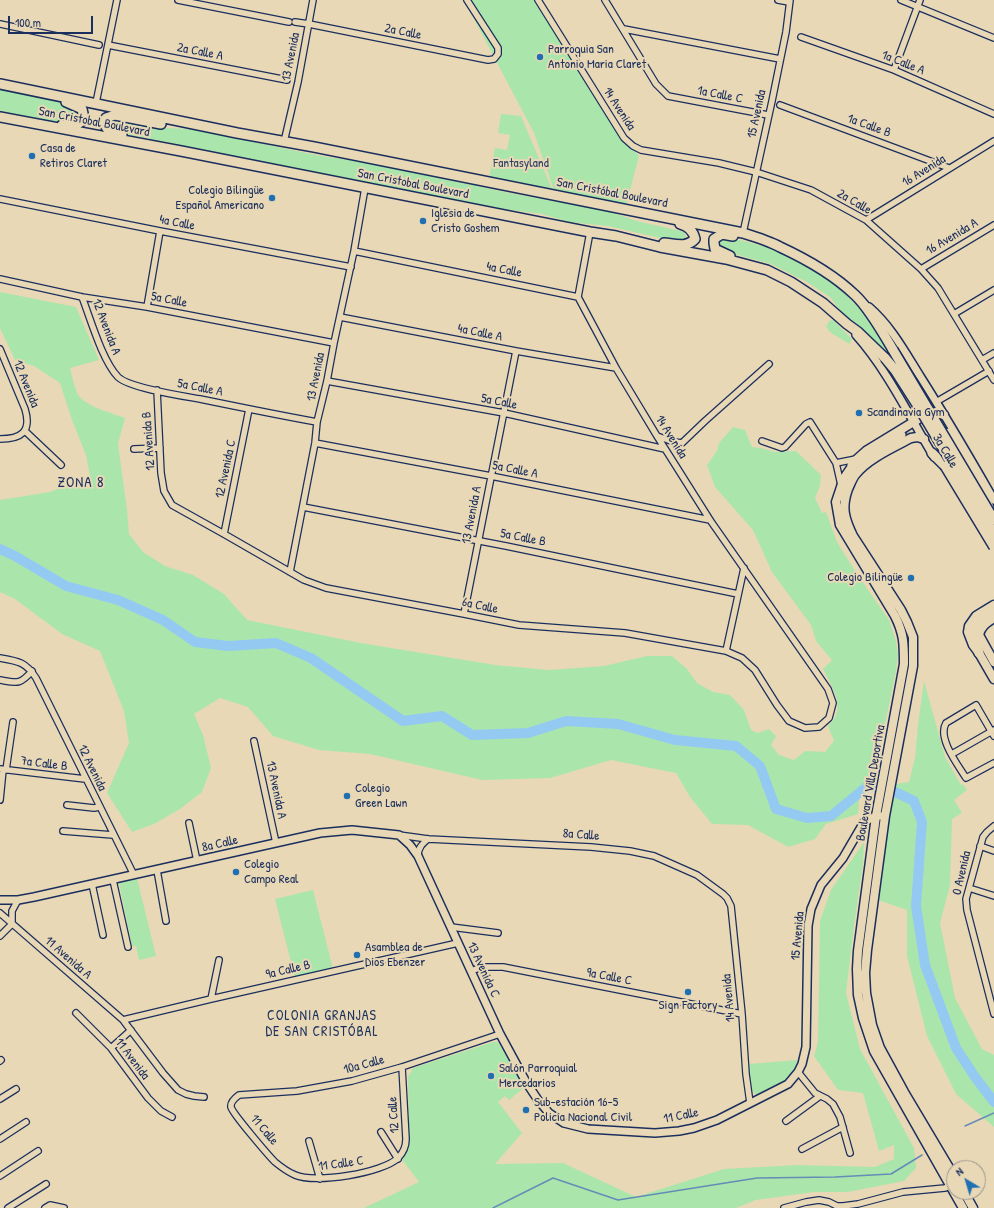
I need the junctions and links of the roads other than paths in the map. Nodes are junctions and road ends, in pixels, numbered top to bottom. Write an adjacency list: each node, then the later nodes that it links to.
1 (117, 0): 18 (street)
2 (178, 0): 13 (street, 2a Calle)
3 (313, 0): 13 (street, 13 Avenida)
4 (467, 0): 13 (street, 2a Calle)
5 (538, 0): 32 (street, 14 Avenida)
6 (605, 0): 14 (street)
7 (778, 0): 10 (street)
8 (901, 0): 11 (street)
9 (920, 0): 11 (street)
10 (790, 1): 19 (street, 15 Avenida)
11 (918, 6): 16 (street); 20 (street)
12 (0, 24): 17 (street)
13 (309, 24): 31 (street, 13 Avenida)
14 (624, 30): 19 (street); 27 (street, 1a Calle C)
15 (801, 37): 20 (street, 1a Calle A)
16 (994, 38)
17 (99, 45)
18 (108, 45): 21 (street, 2a Calle A); 23 (street)
19 (780, 59): 27 (street, 15 Avenida)
20 (894, 70): 26 (street, 1a Calle A)
21 (287, 80)
22 (0, 84): 23 (main road, San Cristobal Boulevard); 25 (main road)
23 (96, 103): 29 (main road, San Cristobal Boulevard)
24 (780, 105): 34 (street, 1a Calle B)
25 (0, 113)
26 (994, 114)
27 (768, 115): 35 (street, 15 Avenida)
28 (0, 116): 33 (main road, San Cristobal Boulevard)
29 (186, 123): 31 (main road, San Cristobal Boulevard); 33 (main road)
30 (994, 141): 34 (street, 16 Avenida)
31 (284, 142): 38 (main road, San Cristóbal Boulevard)
32 (633, 146): 35 (street, 2a Calle)
33 (181, 151): 36 (main road, San Cristobal Boulevard)
34 (950, 168): 39 (street, 16 Avenida)
35 (756, 172): 39 (street, 2a Calle); 43 (street, 15 Avenida)
36 (365, 188): 42 (main road, San Cristobal Boulevard); 46 (street, 13 Avenida)
37 (0, 199): 41 (street, 4a Calle)
38 (610, 206): 43 (main road, San Cristóbal Boulevard); 44 (main road)
39 (866, 220): 48 (street, 2a Calle)
40 (994, 225): 48 (street, 16 Avenida A)
41 (160, 231): 47 (street, 4a Calle); 55 (street)
42 (590, 232): 44 (main road, San Cristobal Boulevard); 53 (street)
43 (743, 233): 45 (main road, San Cristóbal Boulevard)
44 (616, 236): 49 (main road, San Cristobal Boulevard)
45 (779, 246): 49 (main road); 52 (main road, San Cristóbal Boulevard)
46 (354, 251): 47 (street, 13 Avenida); 53 (street, 4a Calle)
47 (351, 267): 57 (street, 13 Avenida)
48 (921, 269): 56 (street, 2a Calle)
49 (768, 270): 58 (main road, San Cristobal Boulevard)
50 (0, 279): 54 (street, 5a Calle)
51 (994, 290): 56 (street)
52 (855, 295): 70 (street, 3a Calle); 99 (main road, San Cristóbal Boulevard, bridge)
53 (578, 296): 65 (street, 14 Avenida)
54 (82, 297): 55 (street, 5a Calle); 69 (street, 12 Avenida A)
55 (147, 307): 59 (street, 5a Calle)
56 (954, 314): 63 (street, 2a Calle)
57 (340, 317): 59 (street, 13 Avenida); 61 (street, 4a Calle A)
58 (847, 324): 73 (street, 3a Calle); 102 (main road, bridge)
59 (334, 343): 67 (street, 13 Avenida)
60 (0, 349): 79 (street, 12 Avenida)
61 (516, 351): 65 (street, 4a Calle A); 75 (street, 13 Avenida A)
62 (994, 352): 63 (street)
63 (982, 360): 66 (street, 2a Calle)
64 (769, 364): 82 (street)
65 (616, 368): 82 (street, 14 Avenida)
66 (989, 371): 68 (street, 2a Calle); 72 (street)
67 (327, 380): 75 (street, 5a Calle); 78 (street, 13 Avenida)
68 (994, 380)
69 (126, 383): 71 (street, 5a Calle A)
70 (925, 384): 72 (street, 3a Calle); 73 (street)
71 (157, 390): 74 (street, 5a Calle A); 87 (street, 12 Avenida B)
72 (936, 402): 76 (street, 3a Calle)
73 (905, 406): 77 (street, 3a Calle)
74 (250, 409): 78 (street, 5a Calle A); 101 (street, 12 Avenida C)
75 (504, 414): 89 (street, 5a Calle); 94 (street, 13 Avenida A)
76 (944, 415): 77 (main road, Boulevard Villa Deportiva); 97 (street, 3a Calle)
77 (914, 421): 84 (street, 3a Calle); 91 (main road, Boulevard Villa Deportiva)
78 (317, 422): 86 (street, 13 Avenida)
79 (26, 429): 83 (street); 93 (street)
80 (949, 433): 99 (main road)
81 (901, 435): 91 (main road)
82 (657, 436): 89 (street, 14 Avenida)
83 (0, 439)
84 (924, 439): 90 (street, 3a Calle); 106 (main road, Boulevard Villa Deportiva)
85 (762, 441): 92 (street)
86 (315, 443): 94 (street, 5a Calle A); 98 (street, 13 Avenida)
87 (160, 448): 88 (street); 96 (street, 12 Avenida B)
88 (134, 449)
89 (665, 449): 100 (street, 14 Avenida)
90 (932, 453): 104 (street, 3a Calle); 104 (main road, bridge)
91 (854, 462): 92 (street); 95 (main road, Boulevard Villa Deportiva)
92 (836, 463): 95 (street)
93 (61, 464)
94 (491, 476): 100 (street, 5a Calle A); 103 (street, 13 Avenida A)
95 (841, 485): 106 (main road, Boulevard Villa Deportiva)
96 (164, 491): 101 (street, 6a Calle)
97 (994, 500)
98 (303, 507): 103 (street, 5a Calle B); 108 (street, 13 Avenida)
99 (992, 516)
100 (710, 520): 107 (street, 14 Avenida)
101 (224, 534): 108 (street, 6a Calle)
102 (994, 534)
103 (478, 541): 109 (street, 5a Calle B); 112 (street, 13 Avenida A)
104 (992, 544): 105 (street, 3a Calle)
105 (994, 554)
106 (863, 558): 131 (main road, Boulevard Villa Deportiva); 132 (main road, Boulevard Villa Deportiva)
107 (744, 568): 109 (street); 115 (street, 6a Calle)
108 (290, 572): 112 (street, 6a Calle)
109 (738, 594): 115 (street)
110 (994, 605): 114 (main road)
111 (994, 612): 114 (main road)
112 (464, 614): 115 (street, 6a Calle)
113 (994, 618): 114 (main road)
114 (981, 649): 117 (main road); 119 (main road)
115 (726, 651)
116 (0, 658): 118 (street)
117 (994, 662)
118 (32, 671): 120 (street); 127 (street, 12 Avenida)
119 (994, 679)
120 (0, 680)
121 (14, 722): 126 (street)
122 (993, 732): 124 (street); 124 (street)
123 (254, 741): 139 (street, 13 Avenida A)
124 (952, 754): 125 (street)
125 (994, 763)
126 (3, 770): 127 (street, 7a Calle B); 128 (street)
127 (85, 779): 130 (street, 12 Avenida)
128 (0, 800)
129 (67, 805): 130 (street)
130 (99, 807): 136 (street, 12 Avenida)
131 (876, 816): 132 (street); 168 (main road, Boulevard Villa Deportiva); 173 (street, 15 Avenida)
132 (885, 816): 168 (main road, Boulevard Villa Deportiva)
133 (189, 823): 143 (street)
134 (994, 826): 140 (street, 0 Avenida)
135 (63, 831): 136 (street)
136 (113, 835): 145 (street, 12 Avenida)
137 (399, 835): 138 (street, 8a Calle); 139 (street, 8a Calle); 142 (street, 13 Avenida C)
138 (428, 839): 142 (street); 149 (street, 8a Calle)
139 (276, 843): 143 (street, 8a Calle)
140 (980, 846): 141 (street); 148 (street, 0 Avenida)
141 (994, 851)
142 (418, 856): 156 (street, 13 Avenida C)
143 (198, 861): 144 (street, 8a Calle)
144 (157, 870): 145 (street, 8a Calle); 154 (street)
145 (134, 875): 146 (street, 8a Calle)
146 (113, 880): 147 (street, 8a Calle); 161 (street)
147 (92, 884): 152 (street, 8a Calle); 158 (street)
148 (969, 888): 150 (street); 167 (street, 0 Avenida)
149 (723, 894): 166 (street, 14 Avenida)
150 (994, 896)
151 (0, 900): 152 (street, 8a Calle)
152 (18, 900): 155 (street)
153 (0, 913): 155 (street, 11 Avenida A)
154 (166, 921)
155 (12, 924): 159 (street); 169 (street, 11 Avenida A)
156 (451, 927): 157 (street); 160 (street, 13 Avenida C)
157 (498, 932)
158 (103, 935)
159 (0, 936)
160 (458, 943): 163 (street, 13 Avenida C); 164 (street, 9a Calle B)
161 (128, 947)
162 (219, 960): 164 (street)
163 (471, 971): 166 (street, 9a Calle C); 171 (street, 13 Avenida C)
164 (211, 999): 169 (street, 9a Calle B)
165 (76, 1013): 172 (street, 11 Avenida)
166 (742, 1014): 181 (street, 14 Avenida)
167 (994, 1014)
168 (866, 1017): 194 (main road, Boulevard Villa Deportiva); 196 (main road, Boulevard Villa Deportiva)
169 (123, 1020): 170 (street)
170 (131, 1030): 172 (street); 178 (street)
171 (500, 1034): 174 (street, 10a Calle); 182 (street, 13 Avenida C)
172 (111, 1048): 183 (street, 11 Avenida)
173 (802, 1064): 175 (street, 11 Calle)
174 (402, 1067): 180 (street, 10a Calle); 193 (street, 12 Calle)
175 (798, 1072): 177 (street); 181 (street, 11 Calle)
176 (16, 1089): 179 (street)
177 (820, 1096): 184 (street); 186 (street)
178 (204, 1097)
179 (0, 1099)
180 (232, 1102): 195 (street, 11 Calle)
181 (750, 1103): 182 (street, 11 Calle)
182 (549, 1113)
183 (172, 1117)
184 (786, 1121)
185 (26, 1122): 188 (street)
186 (843, 1127): 190 (street); 192 (street)
187 (381, 1132): 193 (street)
188 (0, 1139)
189 (309, 1141): 198 (street)
190 (802, 1149)
191 (38, 1152): 197 (street)
192 (850, 1153)
193 (398, 1159): 198 (street, 11 Calle C)
194 (946, 1163)
195 (286, 1170): 198 (street, 11 Calle C)
196 (946, 1175)
197 (0, 1176)
198 (320, 1179)
199 (46, 1184): 201 (street)
200 (946, 1188): 204 (street)
201 (8, 1208)
202 (45, 1208): 203 (street)
203 (64, 1208)
204 (784, 1208)

